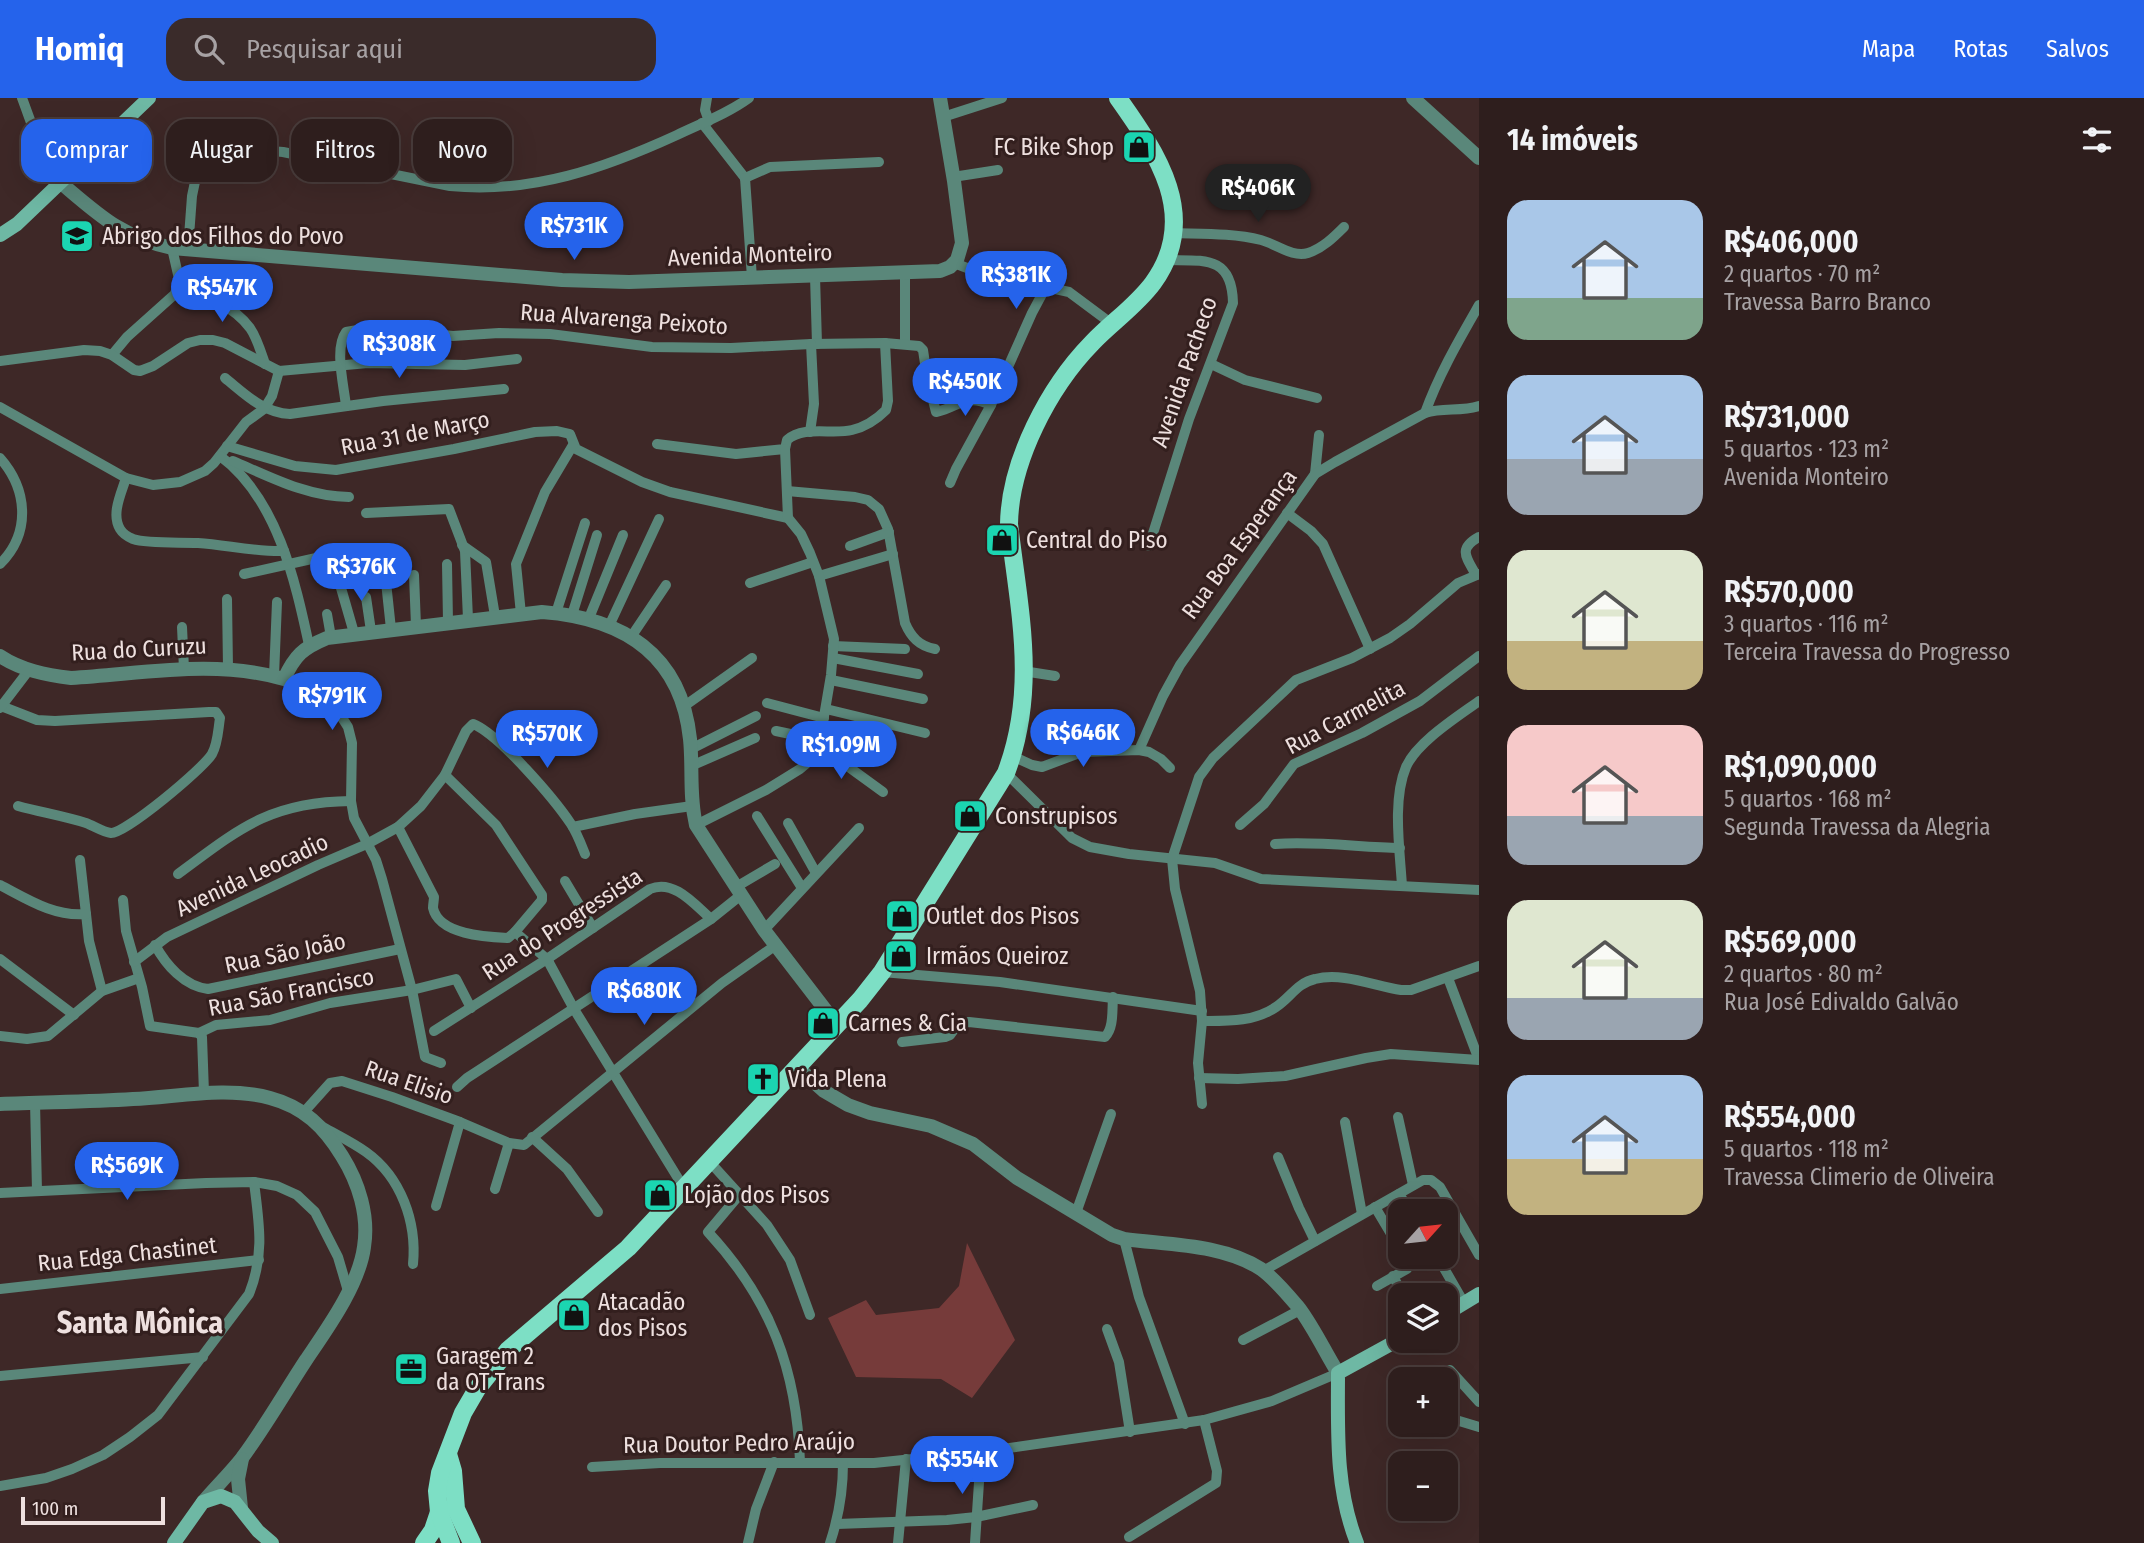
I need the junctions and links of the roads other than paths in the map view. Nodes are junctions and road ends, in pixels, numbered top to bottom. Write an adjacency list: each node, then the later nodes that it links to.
1 (22, 98): 16 (street)
2 (149, 98): 16 (main road)
3 (707, 98): 10 (street)
4 (748, 98): 10 (street)
5 (940, 98): 9 (street)
6 (1002, 98): 9 (street)
7 (1118, 98): 18 (main road)
8 (1413, 98): 11 (street)
9 (943, 117): 14 (street)
10 (705, 122): 15 (street); 21 (street)
11 (1479, 158)
12 (879, 162): 15 (street)
13 (998, 170): 14 (street)
14 (953, 177): 23 (street)
15 (745, 178): 26 (street)
16 (61, 183): 19 (main road); 20 (street, Avenida Monteiro)
17 (1344, 227): 18 (street)
18 (1172, 233): 22 (main road)
19 (0, 235)
20 (172, 248): 21 (street, Avenida Monteiro); 27 (street)
21 (188, 250): 26 (street, Avenida Monteiro)
22 (1165, 260): 30 (main road); 38 (street, Avenida Pacheco)
23 (954, 263): 24 (street, Avenida Monteiro); 28 (street)
24 (905, 273): 25 (street, Avenida Monteiro); 33 (street)
25 (815, 276): 26 (street, Avenida Monteiro); 32 (street)
26 (752, 278)
27 (178, 286): 34 (street); 37 (street)
28 (1046, 287): 30 (street); 44 (street)
29 (1479, 305): 49 (street)
30 (1112, 324): 121 (main road)
31 (885, 343): 32 (street, Rua Alvarenga Peixoto); 33 (street, Rua Alvarenga Peixoto); 50 (street)
32 (814, 344): 39 (street, Rua Alvarenga Peixoto); 50 (street)
33 (905, 344): 44 (street)
34 (112, 355): 36 (street); 37 (street)
35 (517, 359): 39 (street)
36 (0, 361)
37 (265, 364): 40 (street)
38 (1211, 364): 43 (street); 74 (street, Avenida Pacheco)
39 (341, 366): 40 (street); 45 (street, Rua Alvarenga Peixoto)
40 (279, 370): 48 (street)
41 (225, 378): 48 (street)
42 (504, 389): 45 (street)
43 (1317, 398)
44 (991, 405): 60 (street)
45 (346, 406): 48 (street)
46 (1479, 406): 49 (street, Rua Boa Esperança)
47 (0, 407): 59 (street)
48 (264, 409): 54 (street)
49 (1425, 413): 58 (street, Rua Boa Esperança)
50 (810, 432): 55 (street)
51 (1319, 435): 58 (street)
52 (571, 440): 54 (street, Rua 31 de Março); 65 (street); 95 (street)
53 (657, 444): 55 (street)
54 (227, 446): 56 (street)
55 (785, 449): 61 (street)
56 (220, 456): 59 (street); 62 (street); 75 (street)
57 (0, 458): 79 (street)
58 (1315, 474): 64 (street, Rua Boa Esperança)
59 (126, 478): 75 (street)
60 (950, 483)
61 (787, 491): 65 (street); 68 (street)
62 (349, 497)
63 (366, 513): 72 (street)
64 (1287, 513): 113 (street); 139 (street, Rua Boa Esperança)
65 (788, 518): 78 (street)
66 (659, 519): 102 (street)
67 (585, 523): 93 (street)
68 (889, 532): 73 (street); 77 (street)
69 (597, 535): 96 (street)
70 (623, 535): 98 (street)
71 (1479, 537): 82 (street)
72 (462, 545): 97 (street); 99 (street)
73 (850, 546)
74 (1149, 546)
75 (284, 551): 80 (street)
76 (343, 552): 80 (street)
77 (893, 554): 85 (street); 112 (street)
78 (813, 562): 85 (street); 88 (street)
79 (0, 564)
80 (289, 564): 83 (street); 109 (street)
81 (447, 564): 100 (street)
82 (1478, 574): 113 (street)
83 (244, 575)
84 (414, 575): 101 (street)
85 (819, 576): 110 (street)
86 (339, 581): 106 (street)
87 (386, 582): 104 (street)
88 (750, 583)
89 (666, 585): 108 (street)
90 (366, 597): 105 (street)
91 (227, 599): 118 (street)
92 (277, 602): 124 (street)
93 (556, 613): 95 (street); 96 (street)
94 (327, 614): 107 (street)
95 (521, 614): 97 (street)
96 (572, 615): 98 (street)
97 (495, 616): 99 (street)
98 (589, 618): 102 (street)
99 (468, 620): 100 (street)
100 (448, 622): 101 (street)
101 (416, 626): 104 (street)
102 (609, 626): 108 (street)
103 (182, 627): 119 (street)
104 (391, 629): 105 (street)
105 (371, 631): 106 (street)
106 (354, 633): 107 (street)
107 (331, 637): 109 (street)
108 (631, 637): 130 (street)
109 (309, 645): 124 (street)
110 (834, 646): 111 (street); 116 (street)
111 (905, 649)
112 (935, 649)
113 (1370, 649): 159 (street)
114 (0, 656): 120 (street, Rua do Curuzu)
115 (1479, 656): 151 (street, Rua Carmelita)
116 (833, 658): 122 (street); 125 (street)
117 (752, 659): 130 (street)
118 (228, 668): 119 (street, Rua do Curuzu); 124 (street, Rua do Curuzu)
119 (184, 669): 120 (street, Rua do Curuzu)
120 (29, 670): 129 (street)
121 (1023, 671): 123 (street); 140 (main road)
122 (918, 674)
123 (1055, 676)
124 (279, 677): 145 (street)
125 (831, 680): 126 (street); 132 (street)
126 (923, 699)
127 (1479, 701): 157 (street)
128 (767, 703): 132 (street)
129 (1, 707): 146 (street)
130 (683, 707): 138 (street)
131 (756, 716): 138 (street)
132 (824, 718): 134 (street); 135 (street); 137 (street)
133 (776, 730): 137 (street)
134 (837, 730)
135 (925, 733)
136 (755, 738): 141 (street)
137 (818, 742): 144 (street); 150 (street)
138 (691, 749): 141 (street)
139 (1139, 750): 140 (street); 142 (street)
140 (1009, 765): 159 (street); 183 (main road)
141 (691, 766): 147 (street)
142 (1170, 768)
143 (445, 775): 152 (street, Avenida Leocadio); 153 (street, Avenida Leocadio); 175 (street)
144 (883, 792)
145 (351, 801): 155 (street); 163 (street)
146 (18, 806)
147 (692, 806): 150 (street); 153 (street)
148 (757, 816): 167 (street)
149 (788, 823): 162 (street)
150 (696, 825): 169 (street)
151 (1240, 825)
152 (398, 827): 155 (street, Avenida Leocadio); 175 (street)
153 (573, 827): 158 (street)
154 (859, 828): 162 (street)
155 (367, 844): 176 (street, Avenida Leocadio); 178 (street)
156 (1275, 844): 157 (street)
157 (1399, 848): 166 (street)
158 (585, 854)
159 (1172, 859): 166 (street); 192 (street)
160 (80, 860): 171 (street)
161 (775, 864): 169 (street)
162 (816, 873): 167 (street)
163 (178, 874)
164 (565, 881): 173 (street)
165 (0, 884): 171 (street)
166 (1402, 886): 168 (street)
167 (802, 888): 174 (street)
168 (1479, 890)
169 (738, 891): 172 (street); 174 (street)
170 (123, 900): 181 (street)
171 (86, 914): 187 (street)
172 (711, 919): 173 (street, Rua do Progressista); 190 (street)
173 (593, 929): 180 (street, Rua do Progressista)
174 (764, 930): 177 (street)
175 (516, 932): 180 (street)
176 (155, 945): 178 (street, Rua São João); 181 (street, Avenida Leocadio)
177 (776, 945): 193 (street); 201 (street)
178 (400, 949): 186 (street)
179 (0, 959): 191 (street)
180 (547, 960): 189 (street, Rua do Progressista); 190 (street)
181 (134, 962): 184 (street)
182 (1479, 966): 185 (street)
183 (882, 972): 188 (street); 193 (main road)
184 (139, 978): 187 (street); 195 (street)
185 (1448, 978): 192 (street); 198 (street)
186 (412, 990): 189 (street, Rua São Francisco); 195 (street, Rua São Francisco); 199 (street)
187 (102, 991): 191 (street)
188 (1113, 997): 192 (street); 197 (street)
189 (471, 1008): 194 (street, Rua do Progressista)
190 (573, 1009): 201 (street); 203 (street)
191 (74, 1015): 196 (street)
192 (1202, 1016): 202 (street)
193 (837, 1025): 200 (main road)
194 (434, 1031)
195 (199, 1033): 204 (street, Rua São Francisco)
196 (0, 1036)
197 (902, 1042)
198 (1479, 1060): 202 (street)
199 (441, 1063)
200 (797, 1067): 217 (main road); 230 (street)
201 (612, 1073): 214 (street); 220 (street)
202 (1199, 1078): 207 (street)
203 (457, 1087)
204 (204, 1093): 205 (street); 208 (street)
205 (35, 1102): 206 (street); 222 (street)
206 (0, 1104)
207 (1202, 1104)
208 (304, 1112): 211 (street, Rua Elisio); 213 (street)
209 (1111, 1114): 230 (street)
210 (1398, 1117): 219 (street)
211 (460, 1122): 215 (street, Rua Elisio); 227 (street)
212 (1345, 1122): 231 (street)
213 (320, 1126): 237 (street); 245 (street)
214 (532, 1136): 215 (street); 229 (street)
215 (515, 1144): 221 (street)
216 (1278, 1157): 234 (street)
217 (709, 1161): 220 (main road); 224 (street)
218 (254, 1182): 222 (street); 236 (street); 245 (street)
219 (1413, 1185): 225 (street); 235 (street)
220 (684, 1188): 265 (main road)
221 (495, 1189)
222 (37, 1191): 223 (street)
223 (0, 1193)
224 (740, 1194): 250 (street); 269 (street)
225 (1399, 1194): 226 (street); 228 (street)
226 (1402, 1199)
227 (436, 1206)
228 (1376, 1207): 231 (street); 232 (street)
229 (598, 1212)
230 (1076, 1213): 233 (street)
231 (1362, 1214): 234 (street)
232 (1388, 1228)
233 (1124, 1239): 240 (street); 261 (street)
234 (1315, 1241): 240 (street)
235 (1479, 1255)
236 (259, 1260): 244 (street, Rua Edga Chastinet); 254 (street)
237 (413, 1264)
238 (1407, 1269): 241 (street)
239 (1444, 1269): 247 (street)
240 (1263, 1271): 249 (street)
241 (1393, 1276): 242 (street); 243 (street)
242 (1397, 1283)
243 (1377, 1286)
244 (0, 1289)
245 (348, 1291): 266 (street)
246 (1479, 1294): 247 (main road)
247 (1464, 1303): 248 (main road)
248 (1458, 1307)
249 (1300, 1310): 252 (street); 255 (street)
250 (810, 1315)
251 (1107, 1329): 263 (street)
252 (1243, 1340)
253 (1388, 1346): 255 (main road)
254 (203, 1357): 256 (street); 272 (street)
255 (1338, 1373): 259 (street, Rua Doutor Pedro Araújo); 291 (main road)
256 (0, 1376)
257 (1458, 1379): 258 (street)
258 (1479, 1402)
259 (1204, 1420): 261 (street, Rua Doutor Pedro Araújo); 281 (street)
260 (1458, 1421): 262 (street)
261 (1185, 1424): 263 (street, Rua Doutor Pedro Araújo)
262 (1479, 1427)
263 (1130, 1432): 264 (street, Rua Doutor Pedro Araújo)
264 (981, 1451): 267 (street, Rua Doutor Pedro Araújo); 277 (street)
265 (448, 1454): 276 (main road); 286 (main road)
266 (242, 1457): 273 (street); 275 (street)
267 (906, 1459): 270 (street, Rua Doutor Pedro Araújo); 278 (street)
268 (774, 1462): 269 (street, Rua Doutor Pedro Araújo); 271 (street, Rua Doutor Pedro Araújo); 287 (street)
269 (800, 1462): 270 (street, Rua Doutor Pedro Araújo)
270 (843, 1462): 279 (street)
271 (592, 1466)
272 (0, 1486)
273 (204, 1502): 275 (main road); 280 (main road)
274 (1033, 1505): 277 (street)
275 (241, 1508): 283 (main road)
276 (439, 1512): 284 (main road); 285 (main road)
277 (976, 1517): 278 (street); 290 (street)
278 (901, 1523): 279 (street); 289 (street)
279 (837, 1524): 288 (street)
280 (185, 1536): 282 (main road)
281 (1129, 1537)
282 (174, 1543)
283 (272, 1543)
284 (424, 1543)
285 (451, 1543)
286 (472, 1543)
287 (748, 1543)
288 (831, 1543)
289 (898, 1543)
290 (975, 1543)
291 (1357, 1543)

